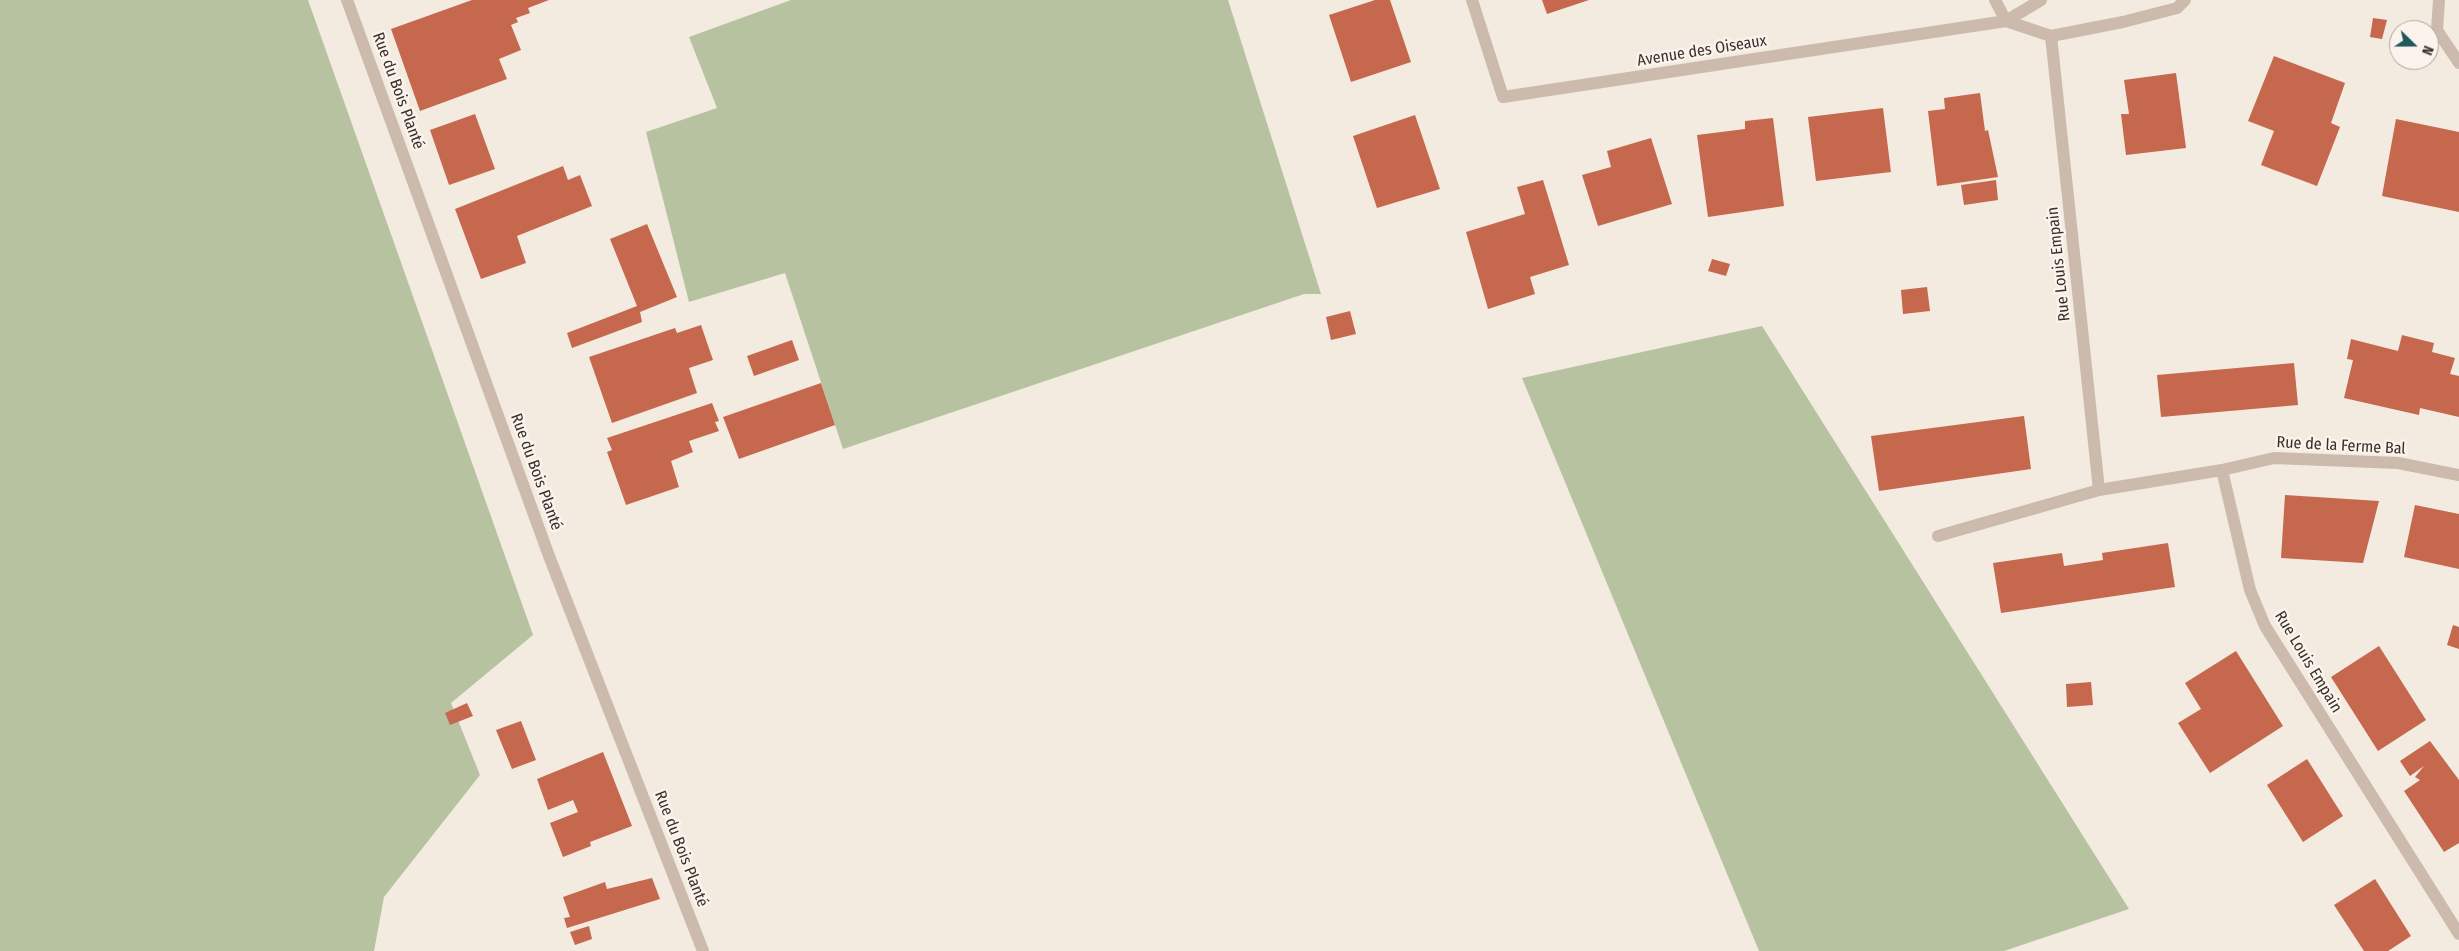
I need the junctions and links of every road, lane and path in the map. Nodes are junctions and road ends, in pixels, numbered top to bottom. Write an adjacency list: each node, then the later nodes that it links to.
1 (348, 0): 15 (street, Rue du Bois Planté)
2 (1472, 0): 7 (street, Avenue des Oiseaux)
3 (1995, 0): 7 (street)
4 (2041, 0): 7 (street, Avenue des Oiseaux)
5 (2185, 0): 8 (street, Avenue des Oiseaux)
6 (2439, 0): 9 (street)
7 (2006, 21): 8 (street, Avenue des Oiseaux)
8 (2051, 36): 12 (street, Rue Louis Empain)
9 (2459, 63)
10 (2222, 470): 11 (street, Rue de la Ferme Bal); 12 (street); 14 (street, Rue Louis Empain)
11 (2459, 475)
12 (2099, 490): 13 (street)
13 (1938, 536)
14 (2459, 934)
15 (703, 951)

